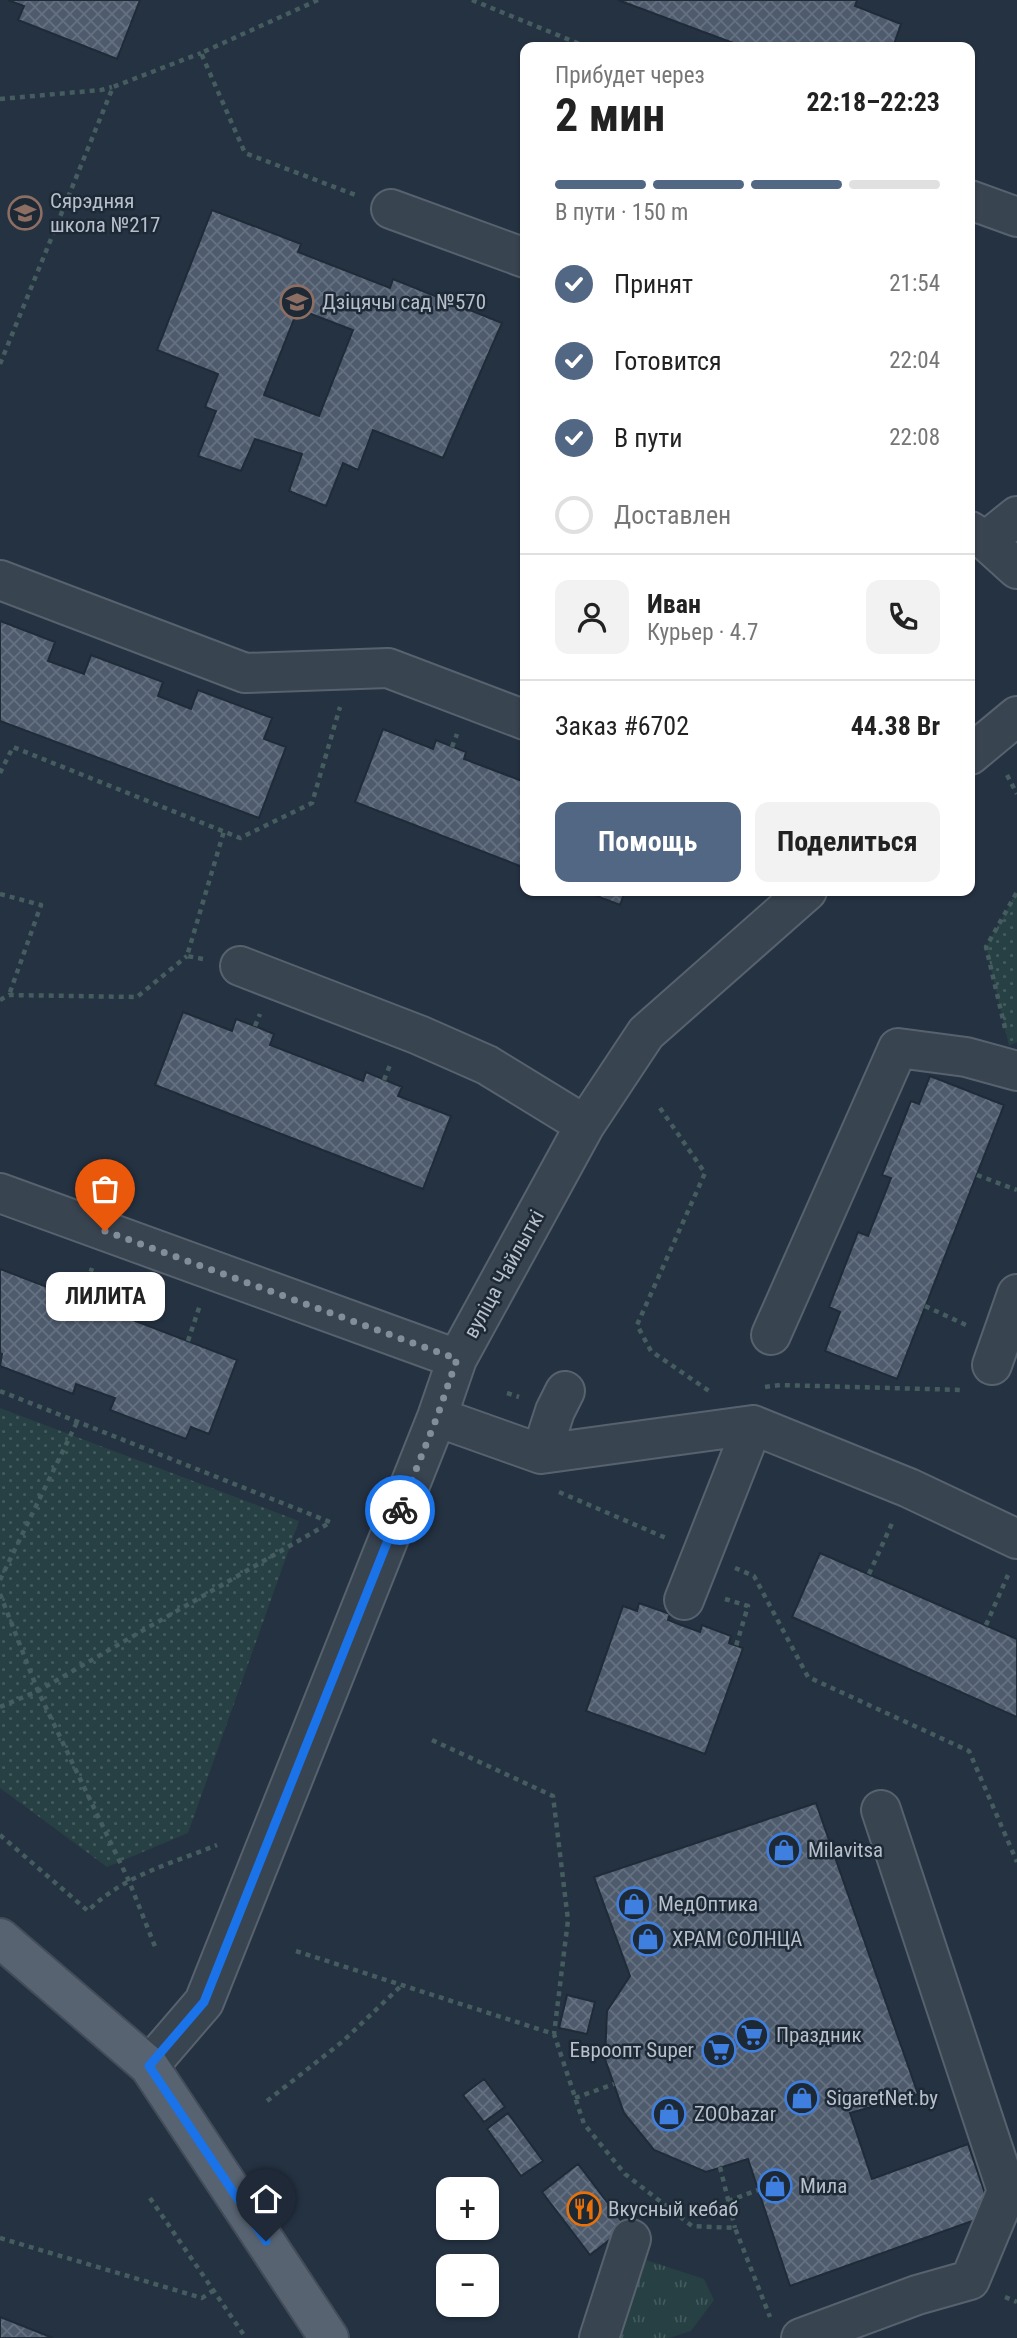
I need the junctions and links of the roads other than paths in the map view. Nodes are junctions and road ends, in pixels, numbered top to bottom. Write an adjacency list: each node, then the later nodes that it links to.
1 (975, 202): 3 (street)
2 (390, 209): 4 (street)
3 (1017, 217)
4 (520, 256)
5 (1017, 516): 6 (street)
6 (978, 536): 7 (street)
7 (1017, 569)
8 (0, 580): 10 (street)
9 (1017, 717): 11 (street)
10 (520, 718)
11 (975, 751)
12 (801, 896): 15 (street, вуліца Чайлыткі)
13 (240, 966): 15 (street)
14 (1017, 1071): 18 (street)
15 (585, 1125): 19 (street, вуліца Чайлыткі)
16 (0, 1193): 19 (street)
17 (1017, 1294): 20 (street)
18 (771, 1335)
19 (457, 1359): 22 (street, вуліца Чайлыткі)
20 (992, 1365)
21 (565, 1391): 24 (street)
22 (437, 1417): 24 (street); 29 (street, вуліца Чайлыткі)
23 (753, 1425): 24 (street); 25 (street); 26 (street)
24 (541, 1454)
25 (1014, 1553)
26 (691, 1580)
27 (881, 1810): 31 (street)
28 (0, 1938): 29 (main road)
29 (149, 2066): 32 (main road)
30 (631, 2239): 33 (street)
31 (787, 2332)
32 (329, 2338)
33 (599, 2338)

